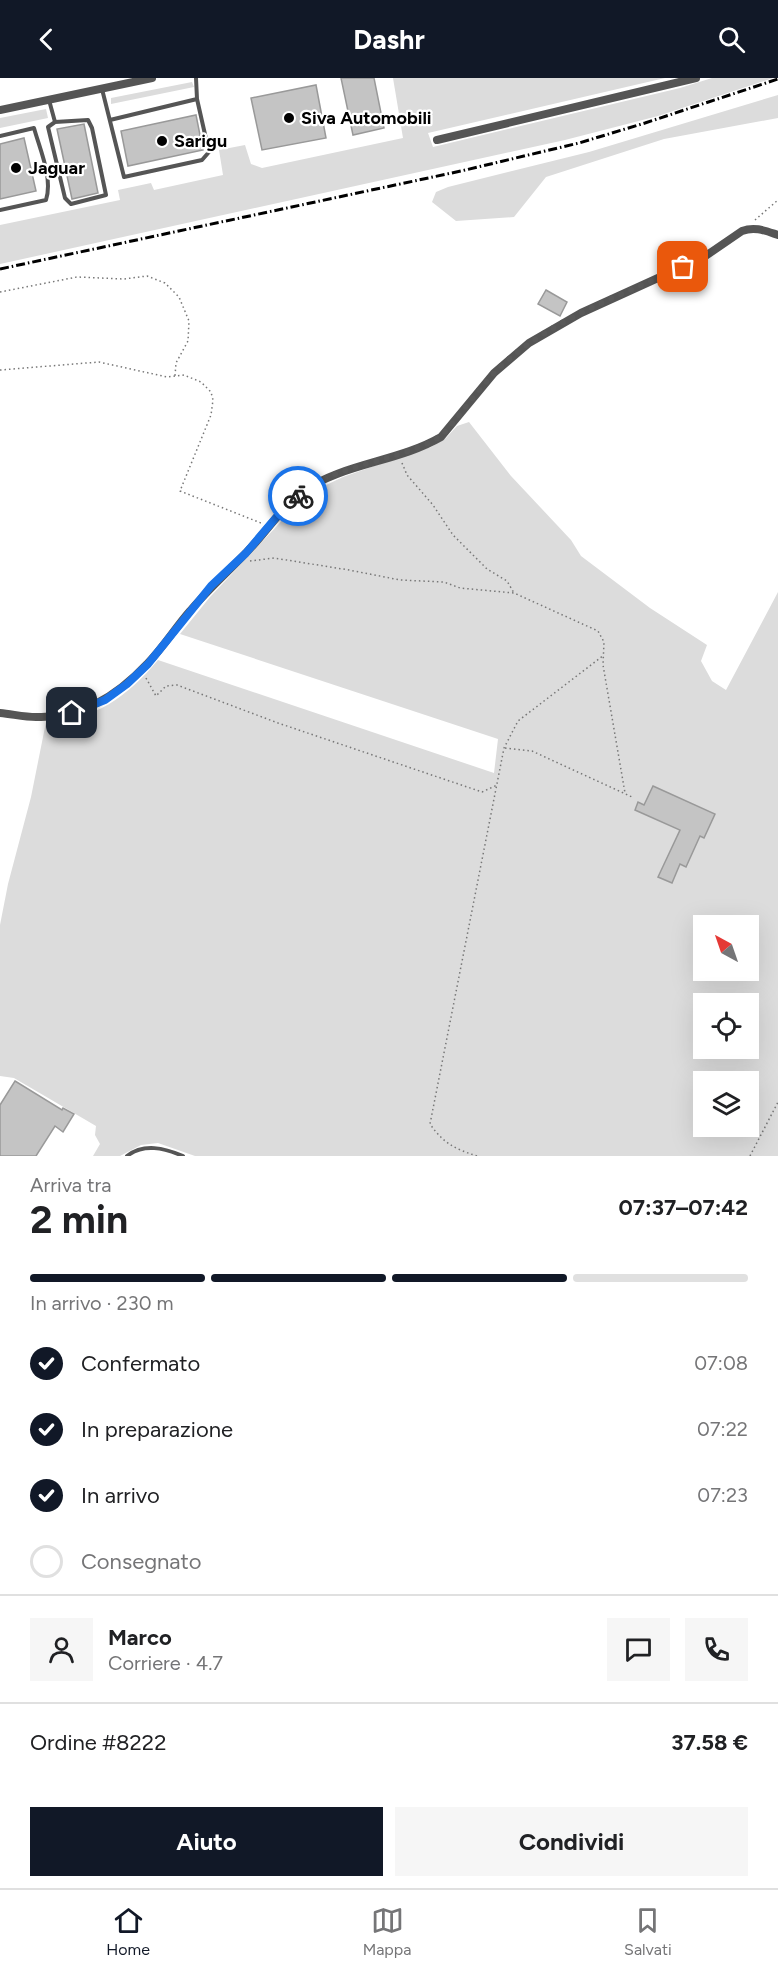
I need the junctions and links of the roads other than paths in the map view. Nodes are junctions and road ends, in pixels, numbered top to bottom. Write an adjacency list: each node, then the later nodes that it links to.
1 (152, 78): 4 (street)
2 (196, 78): 6 (lane)
3 (696, 78): 11 (street)
4 (101, 89): 5 (street); 8 (lane)
5 (49, 99): 7 (street); 9 (lane)
6 (197, 99): 8 (lane); 8 (lane)
7 (0, 110)
8 (110, 120)
9 (55, 122): 9 (lane)
10 (0, 136): 12 (lane)
11 (437, 140)
12 (0, 210)
13 (778, 235): 14 (street)
14 (0, 713)
15 (127, 1156): 16 (lane)
16 (183, 1156)

